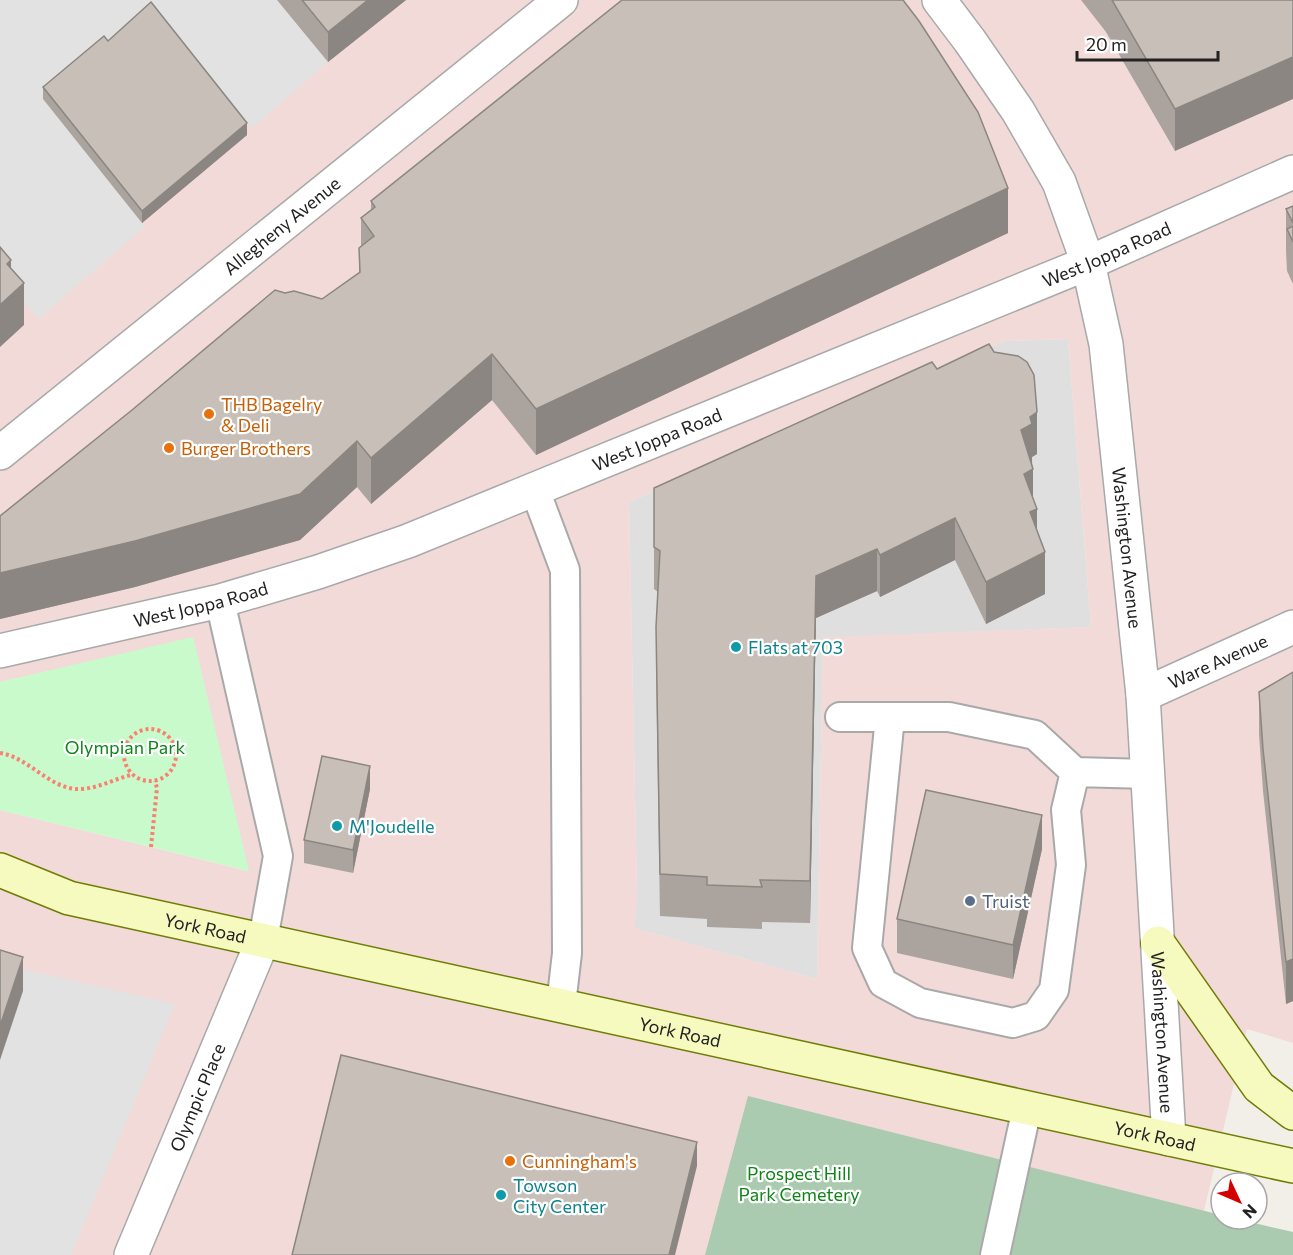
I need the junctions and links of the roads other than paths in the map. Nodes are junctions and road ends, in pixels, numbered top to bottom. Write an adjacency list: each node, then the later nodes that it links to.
1 (561, 0): 5 (street, Allegheny Avenue)
2 (939, 0): 4 (street, Washington Avenue)
3 (1293, 172): 4 (street, West Joppa Road)
4 (1088, 263): 6 (street, West Joppa Road); 10 (street, Washington Avenue)
5 (0, 453)
6 (535, 490): 7 (street, West Joppa Road); 20 (lane)
7 (219, 601): 9 (street, West Joppa Road); 18 (lane)
8 (1293, 627): 10 (street, Ware Avenue)
9 (0, 651)
10 (1143, 695): 14 (street, Washington Avenue)
11 (840, 717): 12 (lane)
12 (890, 717): 13 (lane); 13 (lane)
13 (1075, 772): 14 (lane)
14 (1148, 774): 19 (street, Washington Avenue)
15 (0, 870): 17 (main road, York Road)
16 (0, 895): 17 (main road, York Road)
17 (69, 898): 18 (main road, York Road)
18 (263, 940): 20 (main road, York Road); 25 (street, Olympic Place)
19 (1158, 943): 22 (main road); 23 (street, Washington Avenue)
20 (561, 1005): 21 (main road, York Road)
21 (1027, 1108): 23 (main road, York Road); 26 (lane)
22 (1293, 1113)
23 (1168, 1139): 24 (main road, York Road)
24 (1293, 1166)
25 (131, 1255)
26 (995, 1255)

